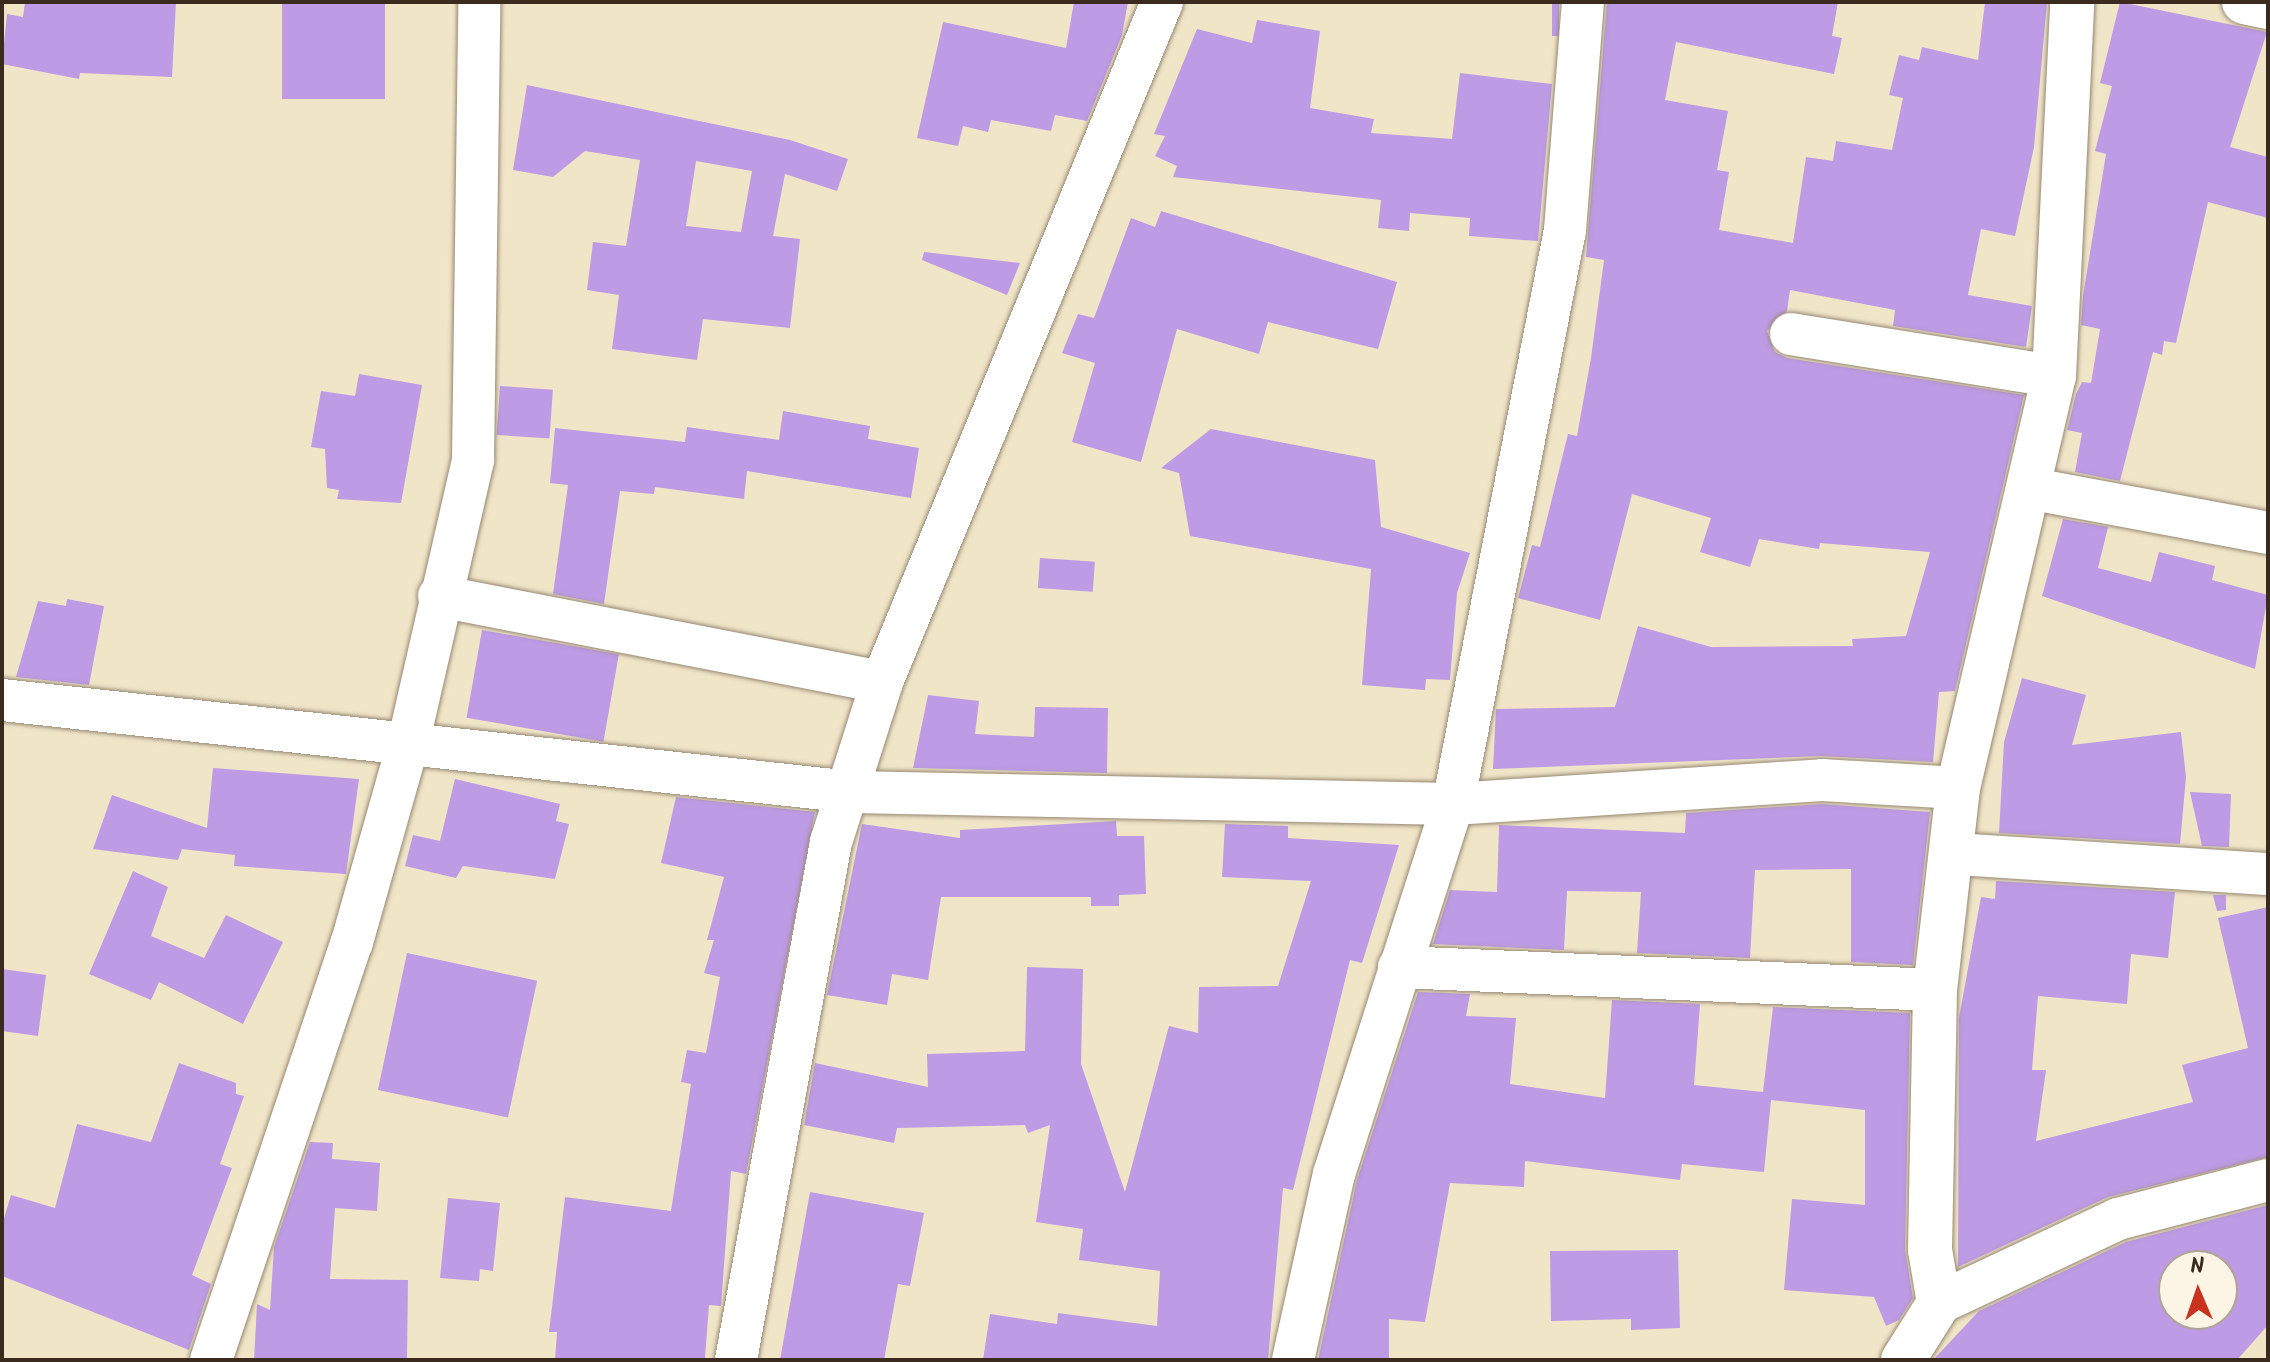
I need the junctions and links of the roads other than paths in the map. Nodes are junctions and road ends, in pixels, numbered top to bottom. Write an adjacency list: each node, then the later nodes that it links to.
1 (479, 2): 11 (street)
2 (1162, 2): 12 (street)
3 (1583, 2): 17 (street)
4 (2072, 2): 8 (street)
5 (2244, 2): 6 (street)
6 (2268, 7)
7 (1791, 334): 8 (street)
8 (2054, 376): 9 (street)
9 (2033, 489): 10 (street); 15 (street)
10 (2268, 533)
11 (439, 596): 12 (street); 14 (street)
12 (882, 682): 16 (street)
13 (2, 700): 14 (street)
14 (408, 744): 16 (street); 24 (street)
15 (1958, 788): 17 (street); 18 (street)
16 (851, 792): 17 (street); 25 (street)
17 (1453, 804): 20 (street)
18 (1956, 854): 19 (street); 21 (street)
19 (2268, 874)
20 (1399, 967): 21 (street); 26 (street)
21 (1935, 990): 23 (street)
22 (2268, 1180): 23 (street)
23 (1939, 1303): 27 (street)
24 (211, 1360)
25 (736, 1360)
26 (1293, 1360)
27 (1903, 1360)

